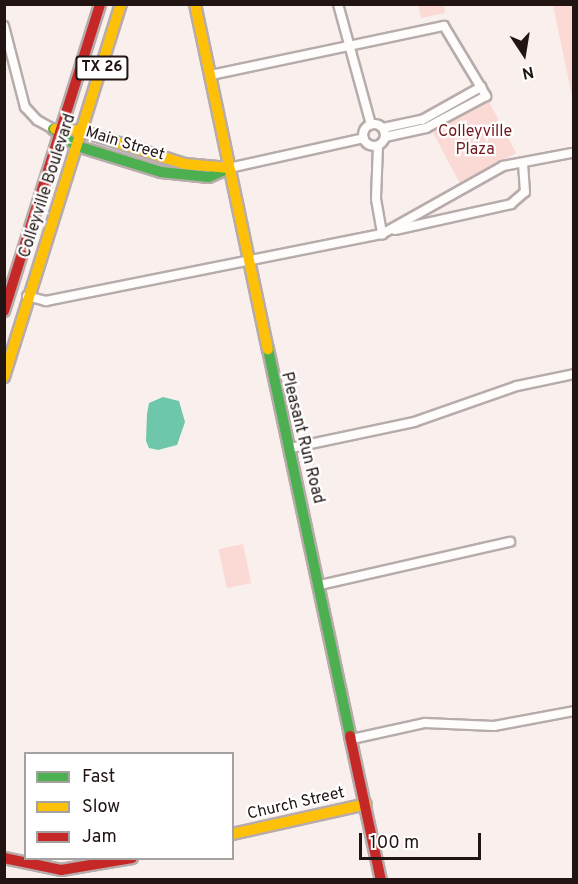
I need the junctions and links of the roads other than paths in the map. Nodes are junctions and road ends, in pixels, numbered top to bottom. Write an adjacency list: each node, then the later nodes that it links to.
1 (100, 4): 11 (street, Colleyville Boulevard / TX 26)
2 (121, 4): 12 (street, Colleyville Boulevard / TX 26)
3 (195, 4): 7 (street, Pleasant Run Road)
4 (338, 4): 6 (street)
5 (4, 26): 11 (street)
6 (348, 45): 7 (street); 8 (street); 9 (street)
7 (211, 75): 19 (street, Pleasant Run Road)
8 (481, 87): 10 (street); 13 (street)
9 (370, 125): 10 (street); 14 (street)
10 (383, 128): 13 (street)
11 (58, 131): 12 (street, Main Street); 15 (street, Main Street); 22 (street, Colleyville Boulevard / TX 26)
12 (81, 131): 15 (street, Colleyville Boulevard / TX 26); 19 (street, Main Street)
13 (385, 137): 16 (street)
14 (363, 138): 16 (street); 19 (street, Main Street)
15 (76, 146): 19 (street, Main Street); 23 (street, Colleyville Boulevard / TX 26)
16 (378, 146): 20 (street)
17 (572, 153): 18 (street)
18 (523, 163): 20 (street); 20 (street)
19 (229, 168): 21 (street, Pleasant Run Road)
20 (382, 234): 21 (street)
21 (248, 259): 23 (street); 27 (street, Pleasant Run Road)
22 (11, 289): 23 (street); 24 (street, Colleyville Boulevard / TX 26)
23 (27, 296): 26 (street, Colleyville Boulevard / TX 26)
24 (4, 311)
25 (573, 374): 27 (street)
26 (4, 377)
27 (291, 448): 29 (street, Pleasant Run Road)
28 (510, 542): 29 (street)
29 (320, 585): 31 (street, Pleasant Run Road)
30 (573, 711): 31 (street)
31 (352, 739): 32 (street, Pleasant Run Road)
32 (366, 804): 33 (street, Church Street); 38 (street, Pleasant Run Road)
33 (234, 834)
34 (4, 849): 37 (street)
35 (4, 858): 37 (street)
36 (122, 860): 37 (street)
37 (21, 862)
38 (381, 879)

